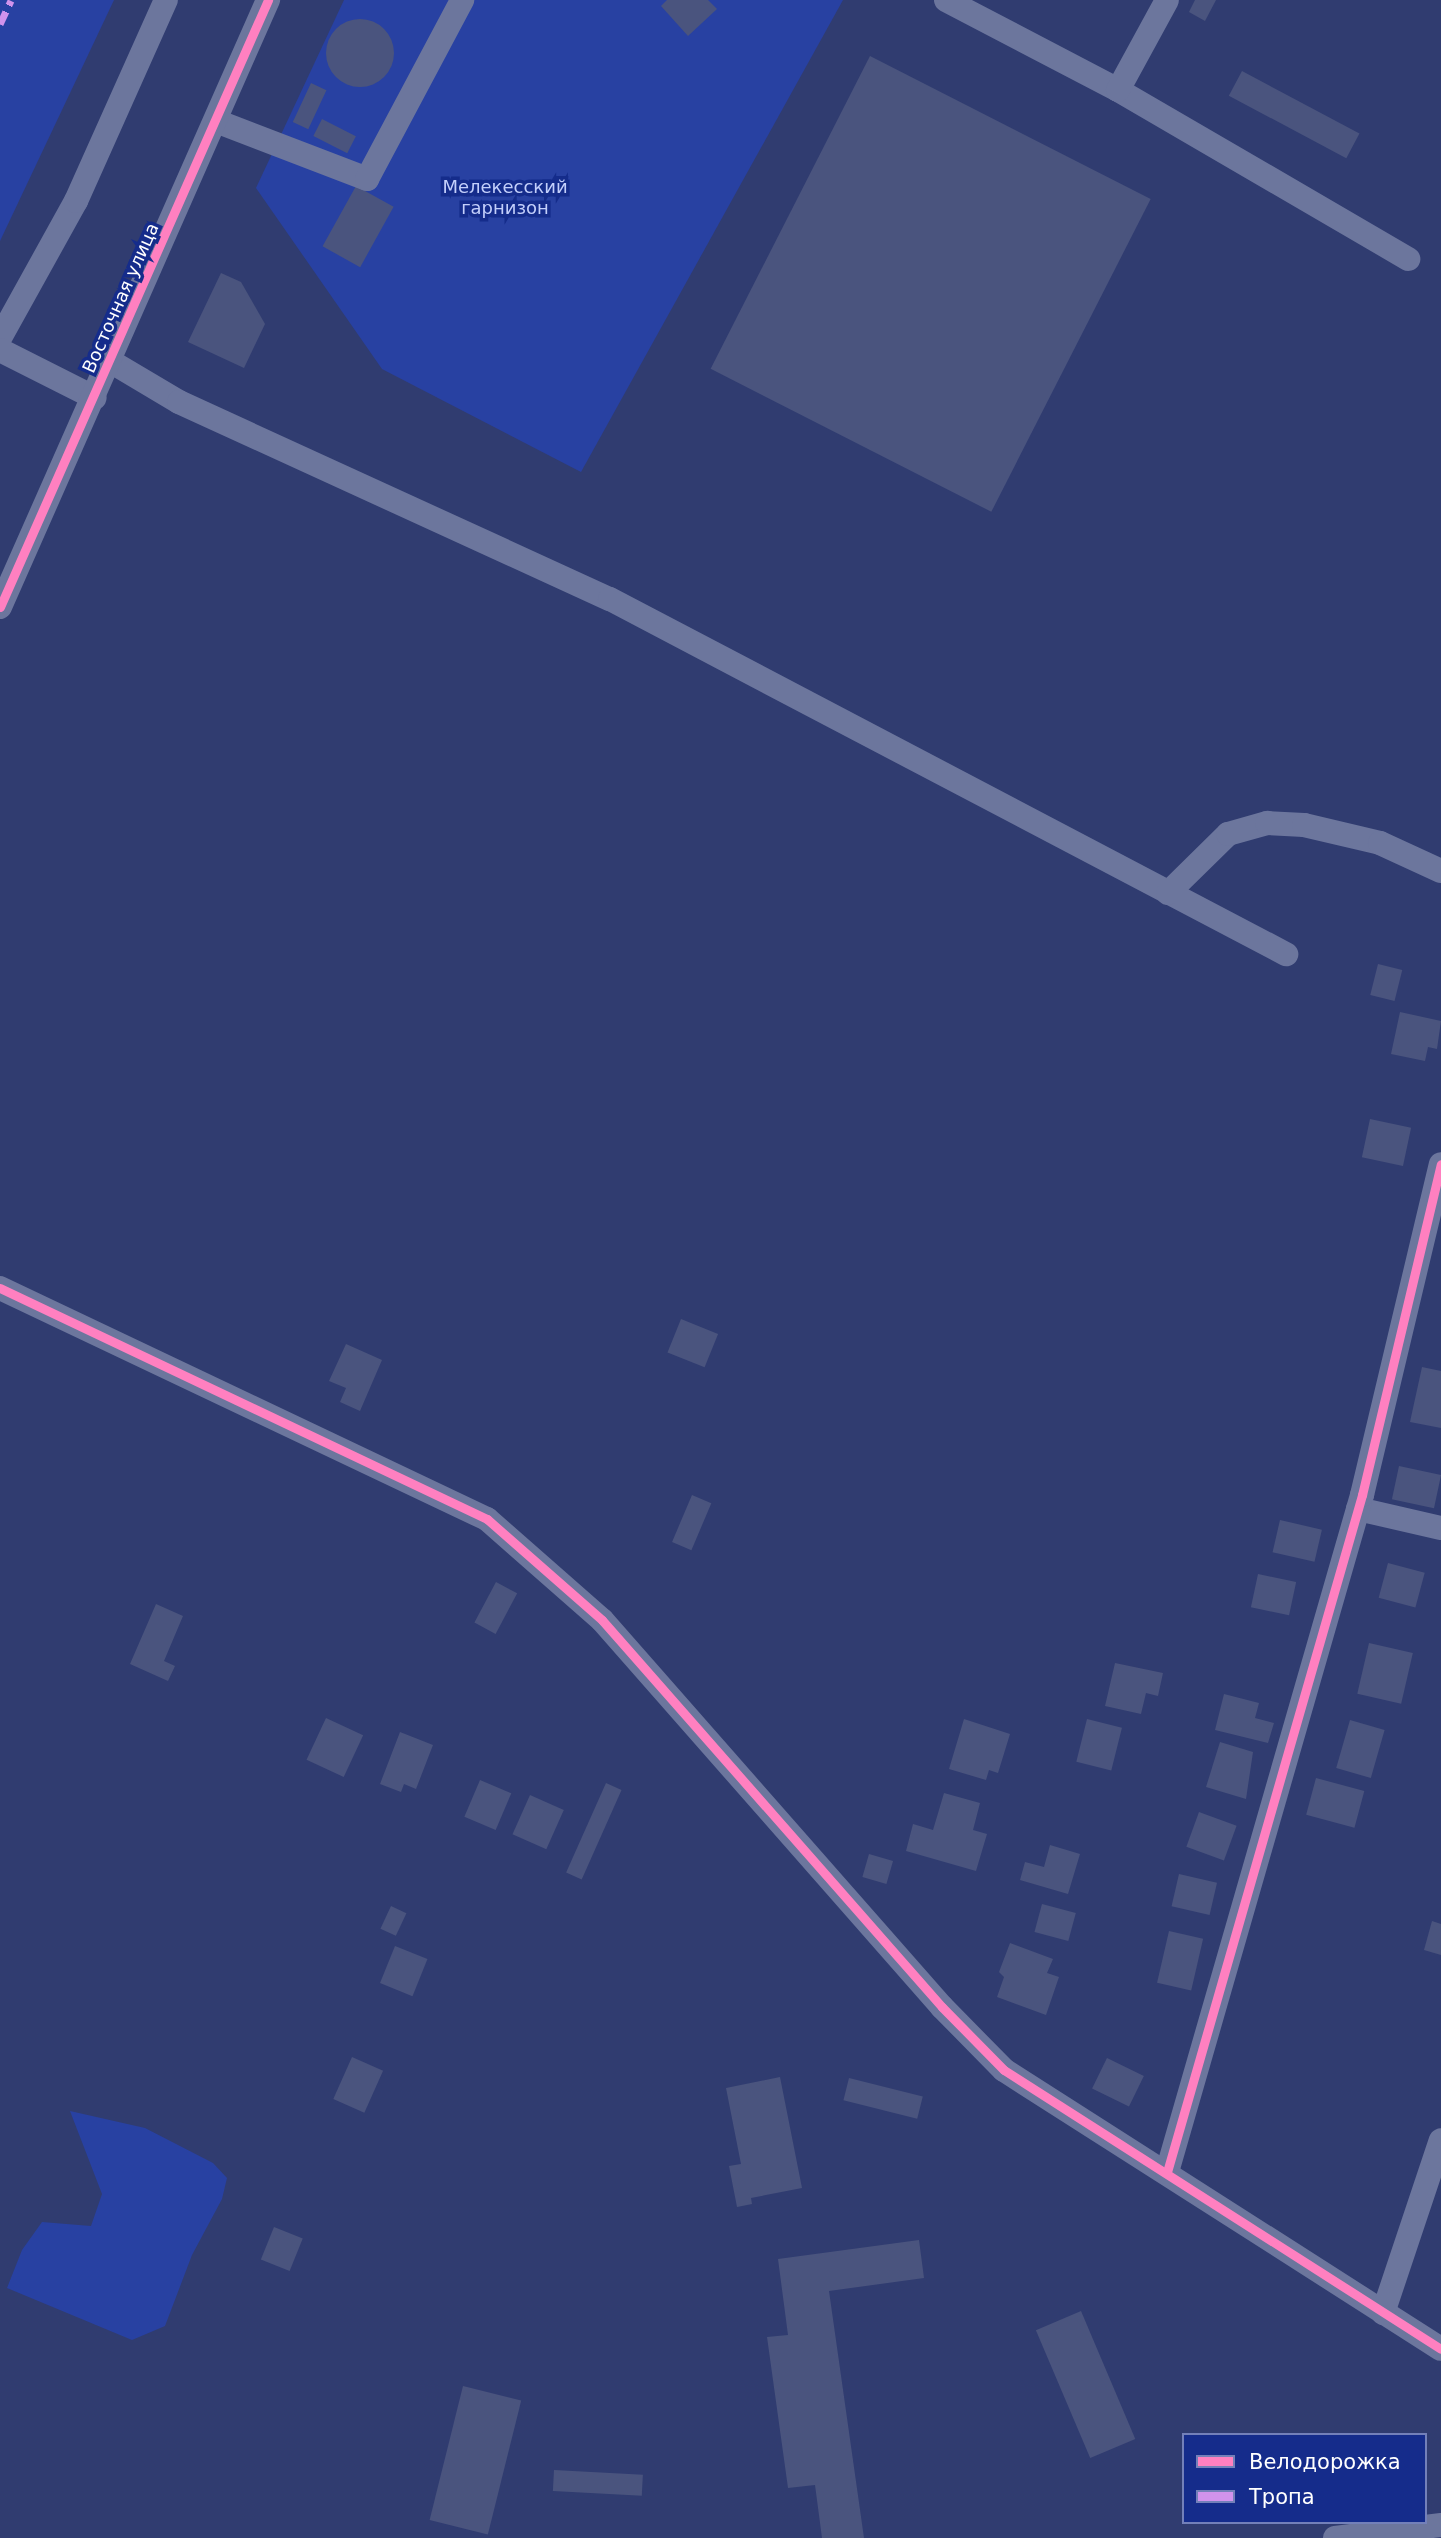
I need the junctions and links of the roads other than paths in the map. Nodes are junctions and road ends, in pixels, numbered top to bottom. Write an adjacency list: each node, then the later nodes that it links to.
1 (166, 0): 9 (street)
2 (268, 0): 7 (street, Восточная улица)
3 (462, 0): 7 (street)
4 (946, 0): 6 (street)
5 (1167, 0): 6 (street)
6 (1118, 90): 8 (street)
7 (216, 121): 11 (street, Восточная улица)
8 (1408, 259)
9 (0, 338)
10 (0, 351): 12 (street)
11 (110, 361): 12 (street, Восточная улица); 15 (street)
12 (94, 398): 13 (street, Восточная улица)
13 (0, 607)
14 (1441, 871): 15 (street)
15 (1168, 892): 16 (street)
16 (1286, 954)
17 (1441, 1164): 19 (street)
18 (0, 1288): 22 (street)
19 (1358, 1509): 20 (street); 22 (street)
20 (1441, 1528)
21 (1441, 2140): 23 (street)
22 (1167, 2172): 23 (street)
23 (1383, 2313): 24 (street)
24 (1441, 2349)
25 (1441, 2525): 26 (street)
26 (1335, 2538)

